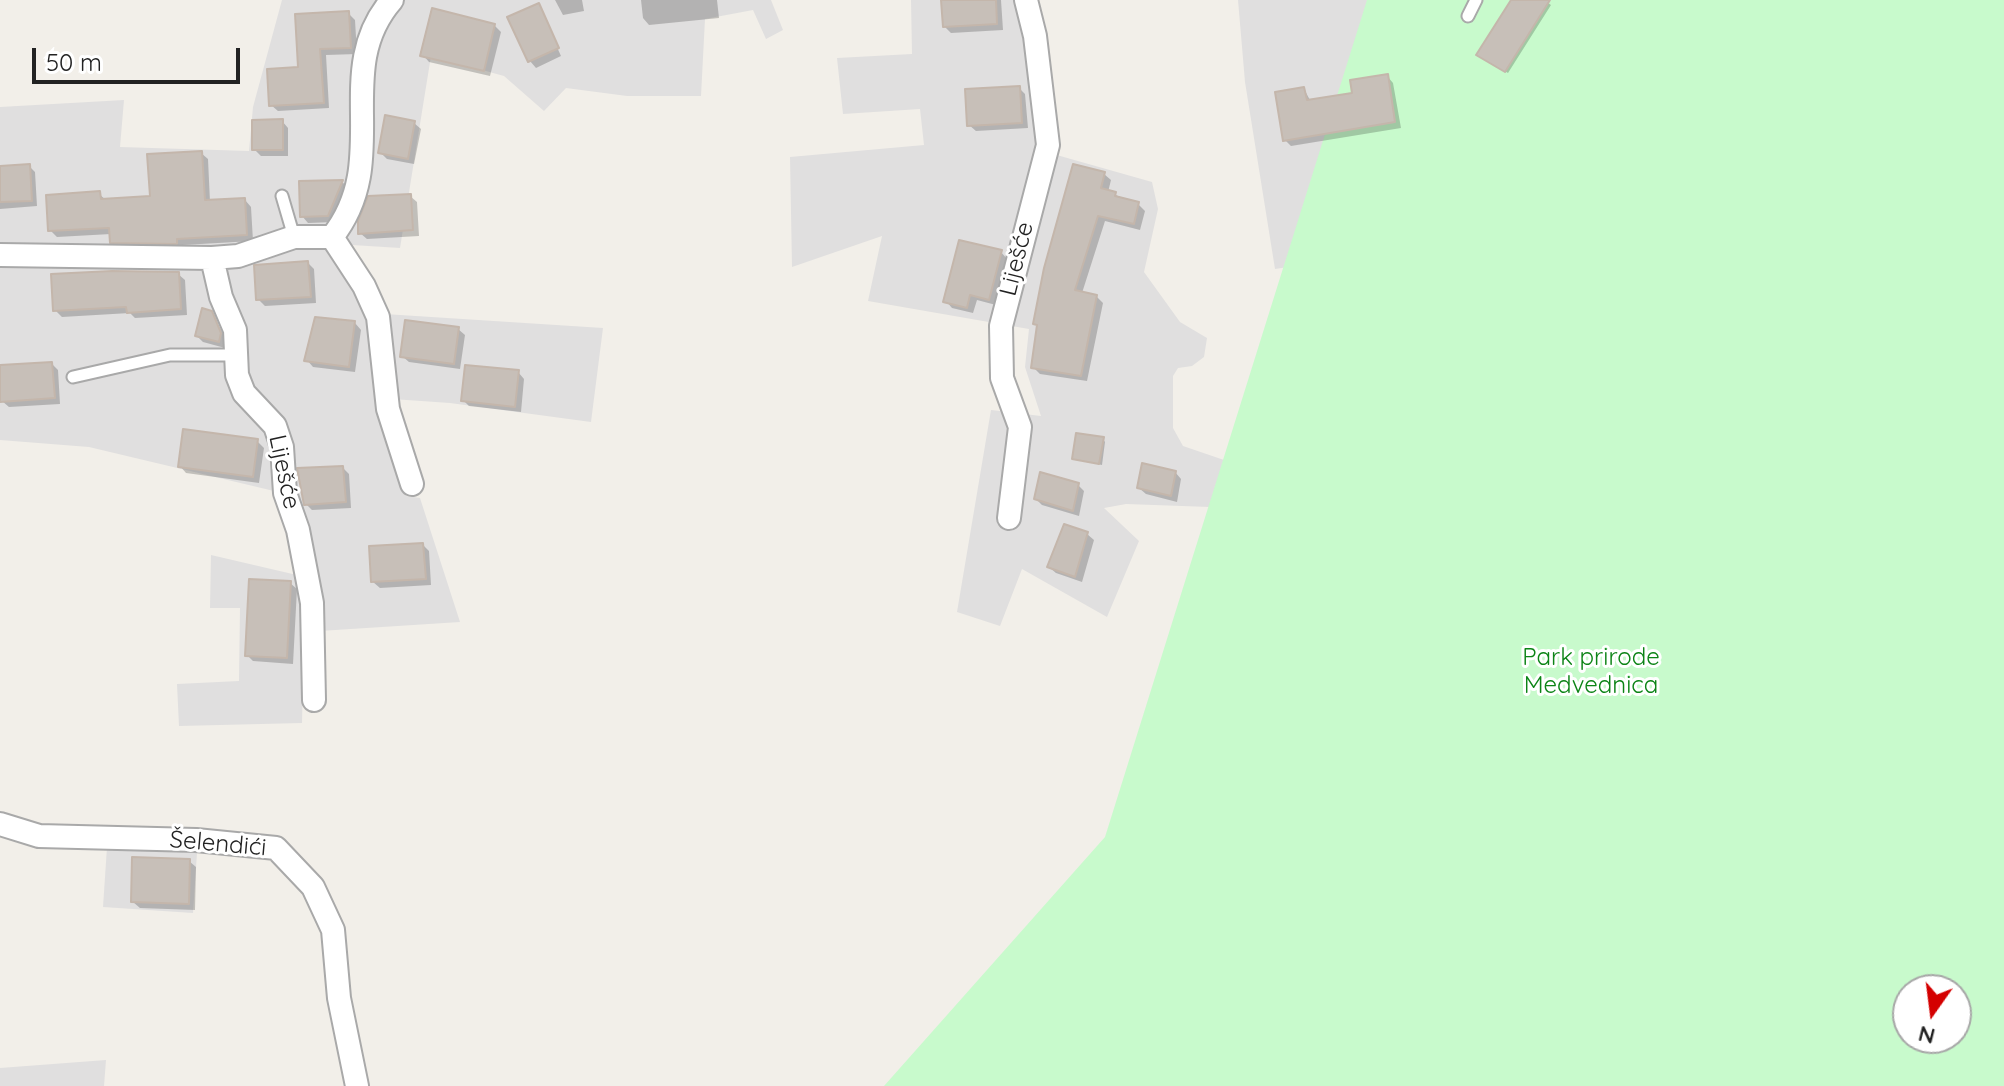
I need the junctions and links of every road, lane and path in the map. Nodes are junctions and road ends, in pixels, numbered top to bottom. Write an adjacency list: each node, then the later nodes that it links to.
1 (392, 0): 7 (street)
2 (1026, 0): 13 (street, Liješće)
3 (1476, 0): 4 (lane)
4 (1468, 16)
5 (282, 196): 6 (lane)
6 (294, 237): 7 (street); 9 (street)
7 (332, 237): 12 (street)
8 (0, 255): 9 (street)
9 (212, 258): 10 (street, Liješće)
10 (236, 355): 11 (lane); 14 (street, Liješće)
11 (73, 377)
12 (412, 484)
13 (1009, 518)
14 (314, 700)
15 (0, 824): 16 (street, Šelendići)
16 (357, 1086)

